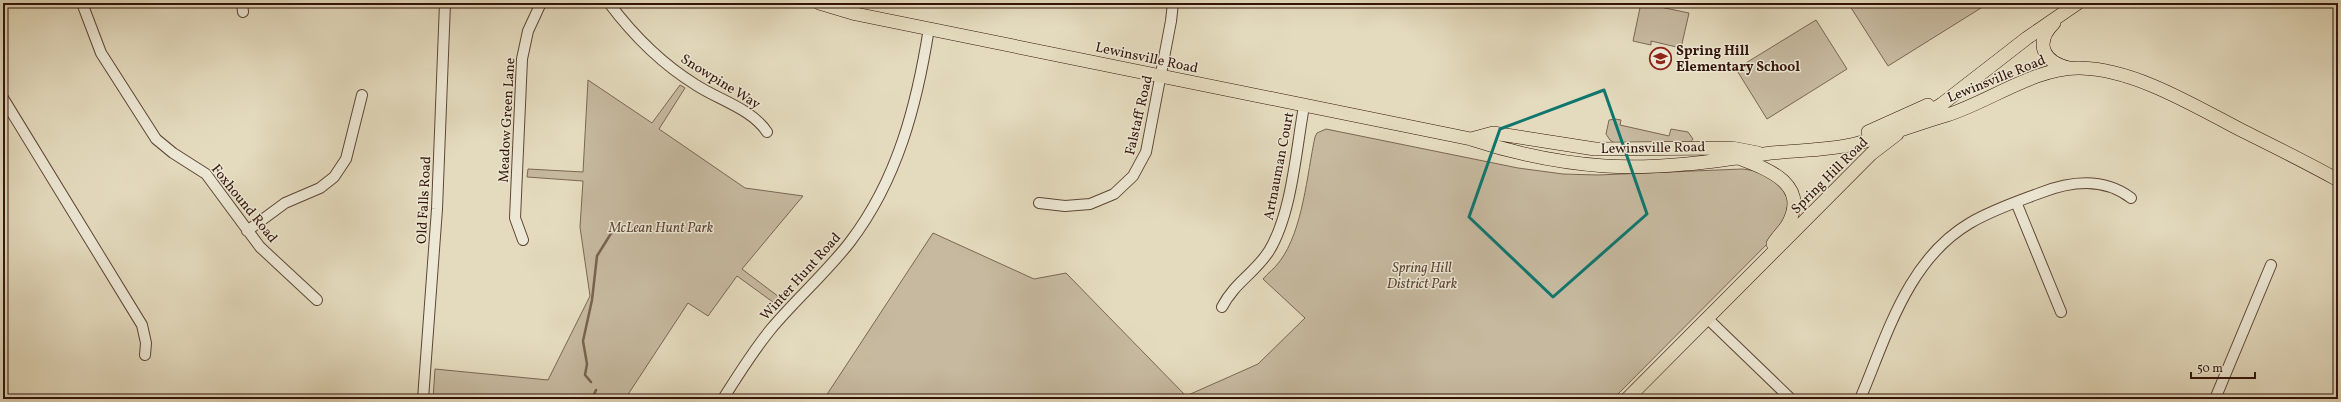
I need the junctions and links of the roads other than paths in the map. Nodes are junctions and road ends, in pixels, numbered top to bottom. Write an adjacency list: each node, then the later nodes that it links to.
1 (82, 3): 30 (street, Foxhound Road)
2 (445, 3): 39 (street, Old Falls Road)
3 (541, 3): 31 (street, Meadow Green Lane)
4 (609, 3): 17 (street, Snowpine Way)
5 (819, 3): 9 (main road, Lewinsville Road)
6 (1173, 3): 11 (street, Falstaff Road)
7 (2078, 3): 8 (main road, Spring Hill Road)
8 (2062, 15): 10 (main road); 12 (main road, Spring Hill Road)
9 (929, 28): 11 (main road, Lewinsville Road); 40 (street, Winter Hunt Road)
10 (2069, 68): 16 (main road, Lewinsville Road); 26 (main road, Lewinsville Road)
11 (1161, 77): 15 (main road, Lewinsville Road); 29 (street, Falstaff Road)
12 (1975, 78): 16 (main road, Spring Hill Road); 21 (main road)
13 (362, 95): 30 (street)
14 (3, 98): 38 (street)
15 (1304, 106): 18 (main road, Lewinsville Road); 35 (street, Artnauman Court)
16 (1905, 128): 21 (main road, Lewinsville Road); 33 (main road, Spring Hill Road)
17 (767, 132)
18 (1471, 139): 20 (main road, Lewinsville Road); 24 (main road, Lewinsville Road)
19 (1698, 148): 20 (main road, Lewinsville Road); 22 (main road, Lewinsville Road); 25 (main road)
20 (1595, 149): 24 (main road)
21 (1830, 149): 22 (main road, Lewinsville Road)
22 (1766, 154): 23 (main road, Lewinsville Road)
23 (1741, 159): 25 (main road, Lewinsville Road); 33 (main road)
24 (1579, 163): 25 (main road, Lewinsville Road)
25 (1678, 164)
26 (2338, 179)
27 (2131, 198): 28 (street)
28 (2016, 202): 36 (street); 43 (street)
29 (1039, 203)
30 (247, 231): 34 (street, Foxhound Road)
31 (522, 240)
32 (2271, 265): 44 (street)
33 (1760, 266): 37 (main road, Spring Hill Road)
34 (317, 300)
35 (1222, 307)
36 (2061, 312)
37 (1708, 318): 41 (main road, Spring Hill Road); 42 (street)
38 (145, 355)
39 (423, 399)
40 (723, 399)
41 (1627, 399)
42 (1790, 399)
43 (1860, 399)
44 (2215, 399)

